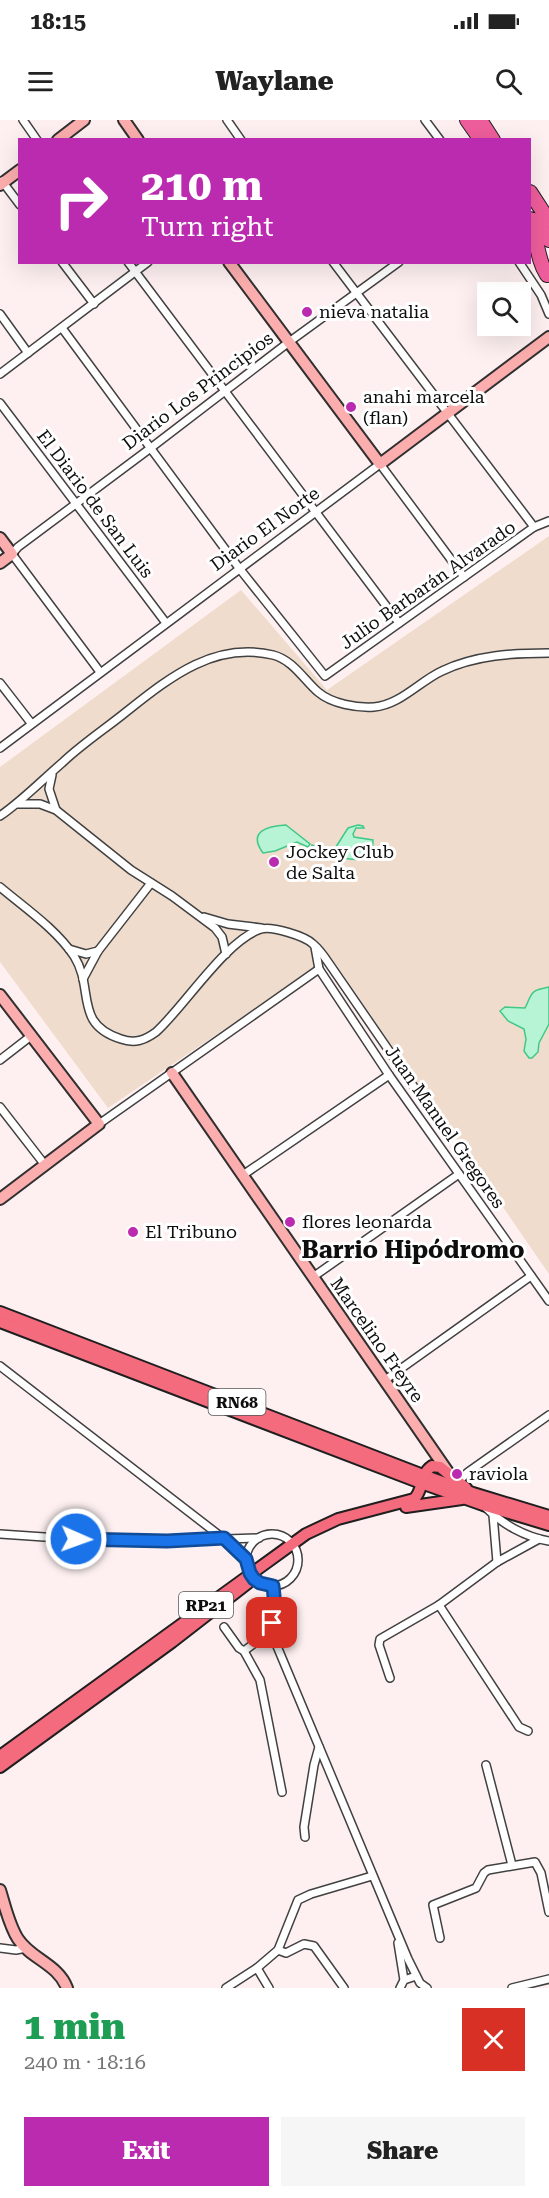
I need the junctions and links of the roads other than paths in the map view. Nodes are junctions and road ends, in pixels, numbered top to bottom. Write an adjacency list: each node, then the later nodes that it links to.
1 (23, 120): 8 (street)
2 (84, 120): 9 (street)
3 (124, 120): 10 (street)
4 (226, 120): 11 (street)
5 (425, 120): 12 (street)
6 (468, 120): 13 (highway)
7 (480, 120): 14 (highway)
8 (36, 138)
9 (61, 138)
10 (137, 138)
11 (240, 138)
12 (438, 138)
13 (480, 138)
14 (492, 138)
15 (18, 171): 16 (street)
16 (1, 182): 19 (street)
17 (531, 187): 20 (highway)
18 (531, 194): 22 (highway)
19 (18, 203)
20 (549, 210)
21 (531, 214): 24 (highway)
22 (549, 221)
23 (531, 222): 33 (highway)
24 (549, 240)
25 (63, 264): 35 (street)
26 (129, 264): 32 (street)
27 (145, 264): 32 (street)
28 (230, 264): 40 (street)
29 (334, 264): 34 (street)
30 (396, 264): 34 (street, Diario Los Principios)
31 (520, 264): 37 (street)
32 (135, 272): 35 (street); 43 (street)
33 (548, 272)
34 (356, 293): 40 (street, Diario Los Principios); 45 (street)
35 (93, 304): 38 (street)
36 (0, 314): 41 (street)
37 (549, 314)
38 (63, 328): 41 (street); 46 (street)
39 (549, 337): 45 (street, Diario El Norte)
40 (289, 342): 43 (street, Diario Los Principios); 47 (street)
41 (28, 353): 42 (street)
42 (0, 374)
43 (226, 391): 46 (street, Diario Los Principios); 49 (street)
44 (0, 403): 48 (street, El Diario de San Luis)
45 (447, 413): 47 (street, Diario El Norte); 51 (street)
46 (152, 447): 48 (street, Diario Los Principios); 54 (street)
47 (380, 464): 49 (street, Diario El Norte); 55 (street)
48 (76, 504): 52 (street, Diario Los Principios); 56 (street, El Diario de San Luis)
49 (315, 513): 54 (street, Diario El Norte); 57 (street)
50 (549, 521): 51 (street, Julio Barbarán Alvarado)
51 (534, 527): 55 (street, Julio Barbarán Alvarado)
52 (7, 548): 53 (street, Diario Los Principios); 59 (street)
53 (0, 563)
54 (239, 568): 56 (street, Diario El Norte); 57 (street, Julio Barbarán Alvarado)
55 (464, 577): 57 (street, Julio Barbarán Alvarado)
56 (166, 623): 59 (street, Diario El Norte)
57 (399, 623)
58 (549, 652): 63 (street)
59 (100, 672): 61 (street, Diario El Norte)
60 (0, 682): 61 (street)
61 (31, 723): 62 (street, Diario El Norte)
62 (0, 748)
63 (53, 772): 64 (street); 65 (street)
64 (18, 804): 65 (street); 66 (street)
65 (56, 810): 67 (street)
66 (0, 816)
67 (151, 883): 69 (street); 73 (street)
68 (0, 887): 72 (street)
69 (198, 915): 70 (street); 74 (street)
70 (263, 928): 71 (street); 74 (street)
71 (314, 944): 75 (street); 84 (street)
72 (69, 949): 73 (street); 76 (street)
73 (98, 951): 76 (street)
74 (226, 954): 76 (street)
75 (319, 969): 80 (street); 81 (street, Juan Manuel Gregores)
76 (83, 978)
77 (0, 995): 78 (street)
78 (31, 1036): 79 (street); 83 (street)
79 (0, 1060)
80 (172, 1073): 83 (street); 87 (street, Marcelino Freyre)
81 (389, 1075): 86 (street, Juan Manuel Gregores); 87 (street)
82 (0, 1107): 85 (street)
83 (99, 1124): 85 (street)
84 (447, 1135)
85 (45, 1165): 88 (street)
86 (459, 1174): 89 (street, Juan Manuel Gregores); 90 (street)
87 (243, 1175): 90 (street, Marcelino Freyre)
88 (0, 1198)
89 (531, 1276): 91 (street, Juan Manuel Gregores); 95 (street)
90 (313, 1277): 95 (street, Marcelino Freyre)
91 (549, 1301)
92 (0, 1312): 99 (main road, RN68)
93 (0, 1322): 99 (main road, RN68)
94 (0, 1366): 108 (street)
95 (385, 1380): 97 (street, Marcelino Freyre)
96 (549, 1415): 100 (street)
97 (431, 1448): 98 (street, Marcelino Freyre); 99 (street)
98 (449, 1473): 99 (main road); 100 (main road)
99 (424, 1476): 101 (main road, RN68); 102 (main road); 112 (main road, RP21)
100 (458, 1482): 101 (main road)
101 (469, 1496): 102 (main road, RP21); 103 (main road, RN68); 105 (main road, RN68)
102 (444, 1500): 112 (main road, RP21)
103 (483, 1505): 104 (street); 106 (main road, RN68)
104 (493, 1515): 110 (street); 114 (street)
105 (549, 1516)
106 (549, 1525)
107 (0, 1534): 108 (street)
108 (224, 1538): 109 (street); 113 (street)
109 (259, 1538): 112 (street); 113 (street)
110 (539, 1539): 111 (street); 114 (street)
111 (549, 1541)
112 (294, 1546): 115 (main road, RP21); 116 (street)
113 (246, 1559): 115 (street)
114 (497, 1562): 117 (street)
115 (252, 1576): 116 (street); 124 (main road, RP21); 126 (main road, RP21)
116 (273, 1586): 119 (street)
117 (439, 1605): 121 (street); 122 (street)
118 (224, 1627): 120 (street)
119 (273, 1630): 120 (street); 123 (street)
120 (244, 1651): 127 (street)
121 (390, 1678)
122 (528, 1731)
123 (319, 1747): 128 (street); 130 (street)
124 (0, 1756)
125 (486, 1765): 129 (street)
126 (0, 1767)
127 (282, 1792)
128 (305, 1837)
129 (512, 1865): 132 (street); 134 (street)
130 (372, 1876): 133 (street); 137 (street)
131 (0, 1890): 136 (street)
132 (549, 1912)
133 (396, 1928): 139 (street); 141 (street)
134 (440, 1938)
135 (0, 1948): 136 (street)
136 (26, 1948): 142 (street)
137 (278, 1950): 138 (street); 145 (street)
138 (257, 1968): 143 (street); 144 (street)
139 (416, 1976): 141 (street); 147 (street)
140 (549, 1979): 148 (street)
141 (404, 1980): 146 (street)
142 (68, 1988)
143 (226, 1988)
144 (269, 1988)
145 (344, 1988)
146 (400, 1988)
147 (427, 1988)
148 (512, 1988)

